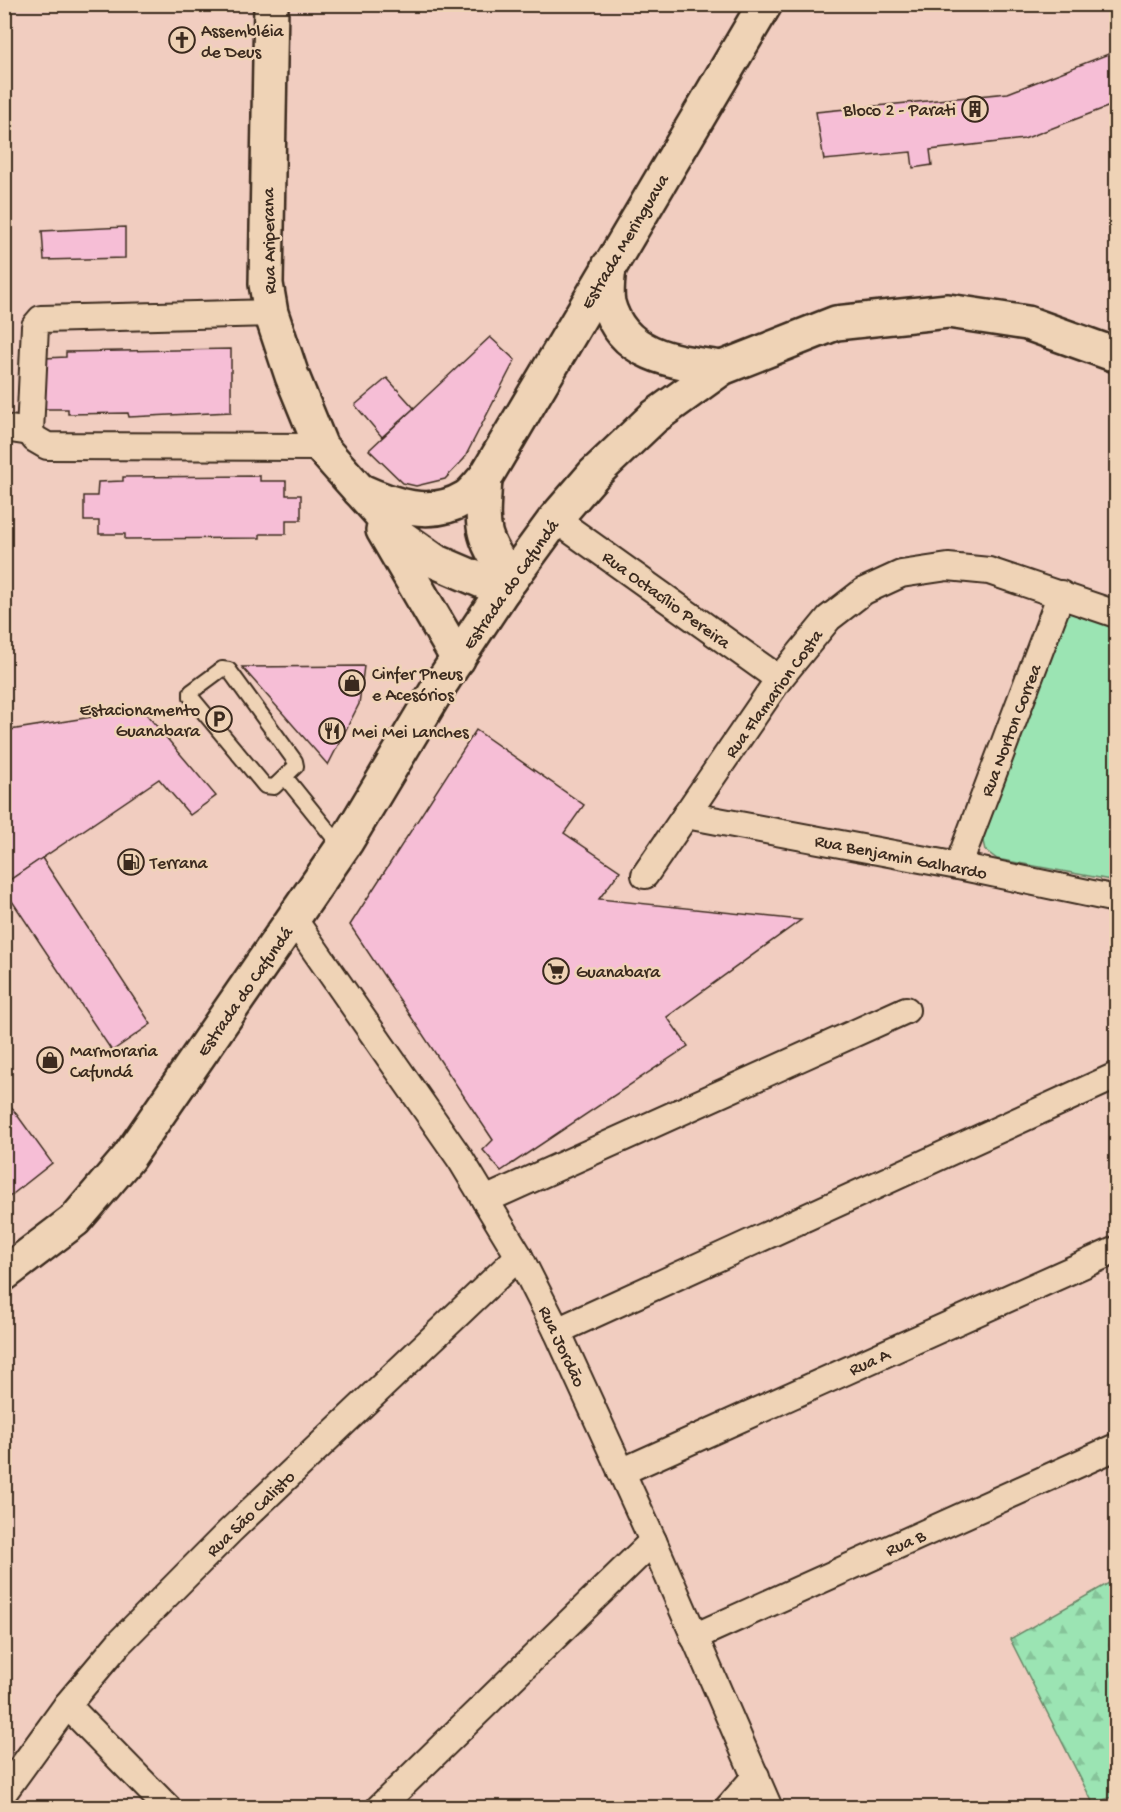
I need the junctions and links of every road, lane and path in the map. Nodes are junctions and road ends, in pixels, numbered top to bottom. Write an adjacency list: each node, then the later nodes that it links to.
1 (271, 4): 4 (main road, Rua Ariperana)
2 (765, 4): 3 (main road, Estrada Meringuava)
3 (609, 266): 6 (main road); 10 (main road, Estrada Meringuava)
4 (271, 313): 8 (street); 9 (main road, Rua Ariperana)
5 (1116, 355): 6 (main road, Estrada do Cafundá)
6 (722, 368): 12 (main road, Estrada do Cafundá)
7 (4, 428): 8 (street)
8 (30, 432): 9 (street)
9 (321, 447): 11 (main road, Rua Ariperana)
10 (485, 478): 11 (main road, Estrada Meringuava); 13 (main road, Estrada Meringuava)
11 (360, 489): 13 (main road, Rua Ariperana); 16 (main road, Rua Ariperana)
12 (555, 519): 13 (main road, Estrada do Cafundá); 17 (street, Rua Octacílio Pereira)
13 (507, 584): 16 (main road, Estrada do Cafundá)
14 (1061, 594): 15 (street, Rua Flamarion Costa); 17 (street, Rua Flamarion Costa); 21 (street, Rua Norton Correa)
15 (1116, 614)
16 (458, 659): 20 (main road, Estrada do Cafundá)
17 (779, 679): 19 (street, Rua Flamarion Costa)
18 (285, 777): 18 (lane); 20 (lane)
19 (686, 816): 21 (street, Rua Benjamin Galhardo); 22 (street, Rua Flamarion Costa)
20 (342, 848): 24 (main road, Estrada do Cafundá)
21 (958, 866): 23 (street, Rua Benjamin Galhardo)
22 (645, 875)
23 (1116, 899)
24 (294, 920): 27 (street, Rua Jordão); 30 (main road, Estrada do Cafundá)
25 (906, 1010): 27 (street)
26 (1116, 1076): 31 (street)
27 (484, 1200): 29 (street, Rua Jordão)
28 (1116, 1250): 33 (street, Rua A)
29 (519, 1256): 31 (street, Rua Jordão); 36 (street, Rua São Calisto)
30 (4, 1274)
31 (557, 1331): 33 (street, Rua Jordão)
32 (1116, 1447): 35 (street, Rua B)
33 (621, 1472): 34 (street, Rua Jordão)
34 (653, 1541): 35 (street, Rua Jordão); 40 (street)
35 (693, 1636): 37 (street, Rua Jordão)
36 (67, 1706): 38 (street, Rua São Calisto); 39 (street)
37 (756, 1776): 41 (street); 42 (street, Rua Jordão)
38 (4, 1792)
39 (168, 1808)
40 (379, 1808)
41 (728, 1808)
42 (769, 1808)

